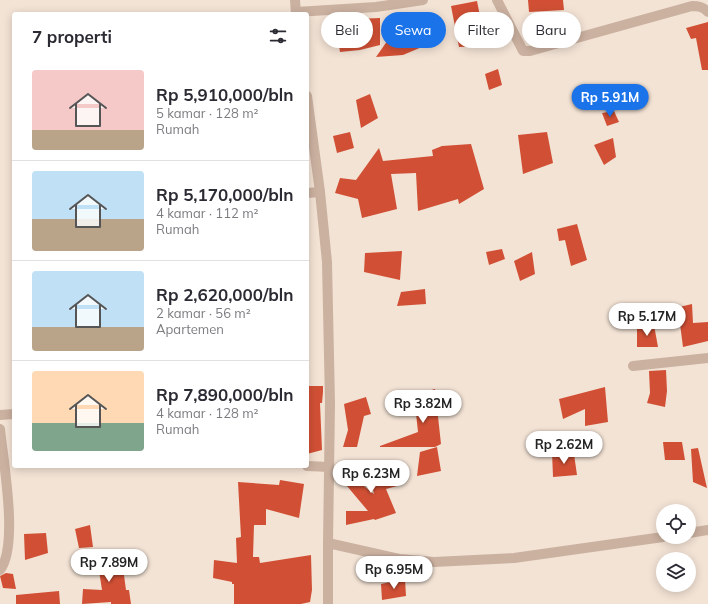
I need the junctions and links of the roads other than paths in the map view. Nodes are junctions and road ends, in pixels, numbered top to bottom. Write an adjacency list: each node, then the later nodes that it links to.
1 (295, 0): 4 (street)
2 (423, 0): 5 (street)
3 (497, 0): 6 (street)
4 (296, 12)
5 (307, 12)
6 (708, 12)
7 (309, 111): 8 (street)
8 (320, 192): 9 (street); 16 (street)
9 (309, 193)
10 (708, 358): 11 (street)
11 (633, 366)
12 (12, 414): 13 (street)
13 (0, 415)
14 (0, 429): 21 (street)
15 (309, 466): 16 (street)
16 (329, 467): 20 (street)
17 (708, 530): 18 (street)
18 (696, 532)
19 (656, 538): 20 (street)
20 (328, 543): 22 (street)
21 (0, 570)
22 (328, 604)

